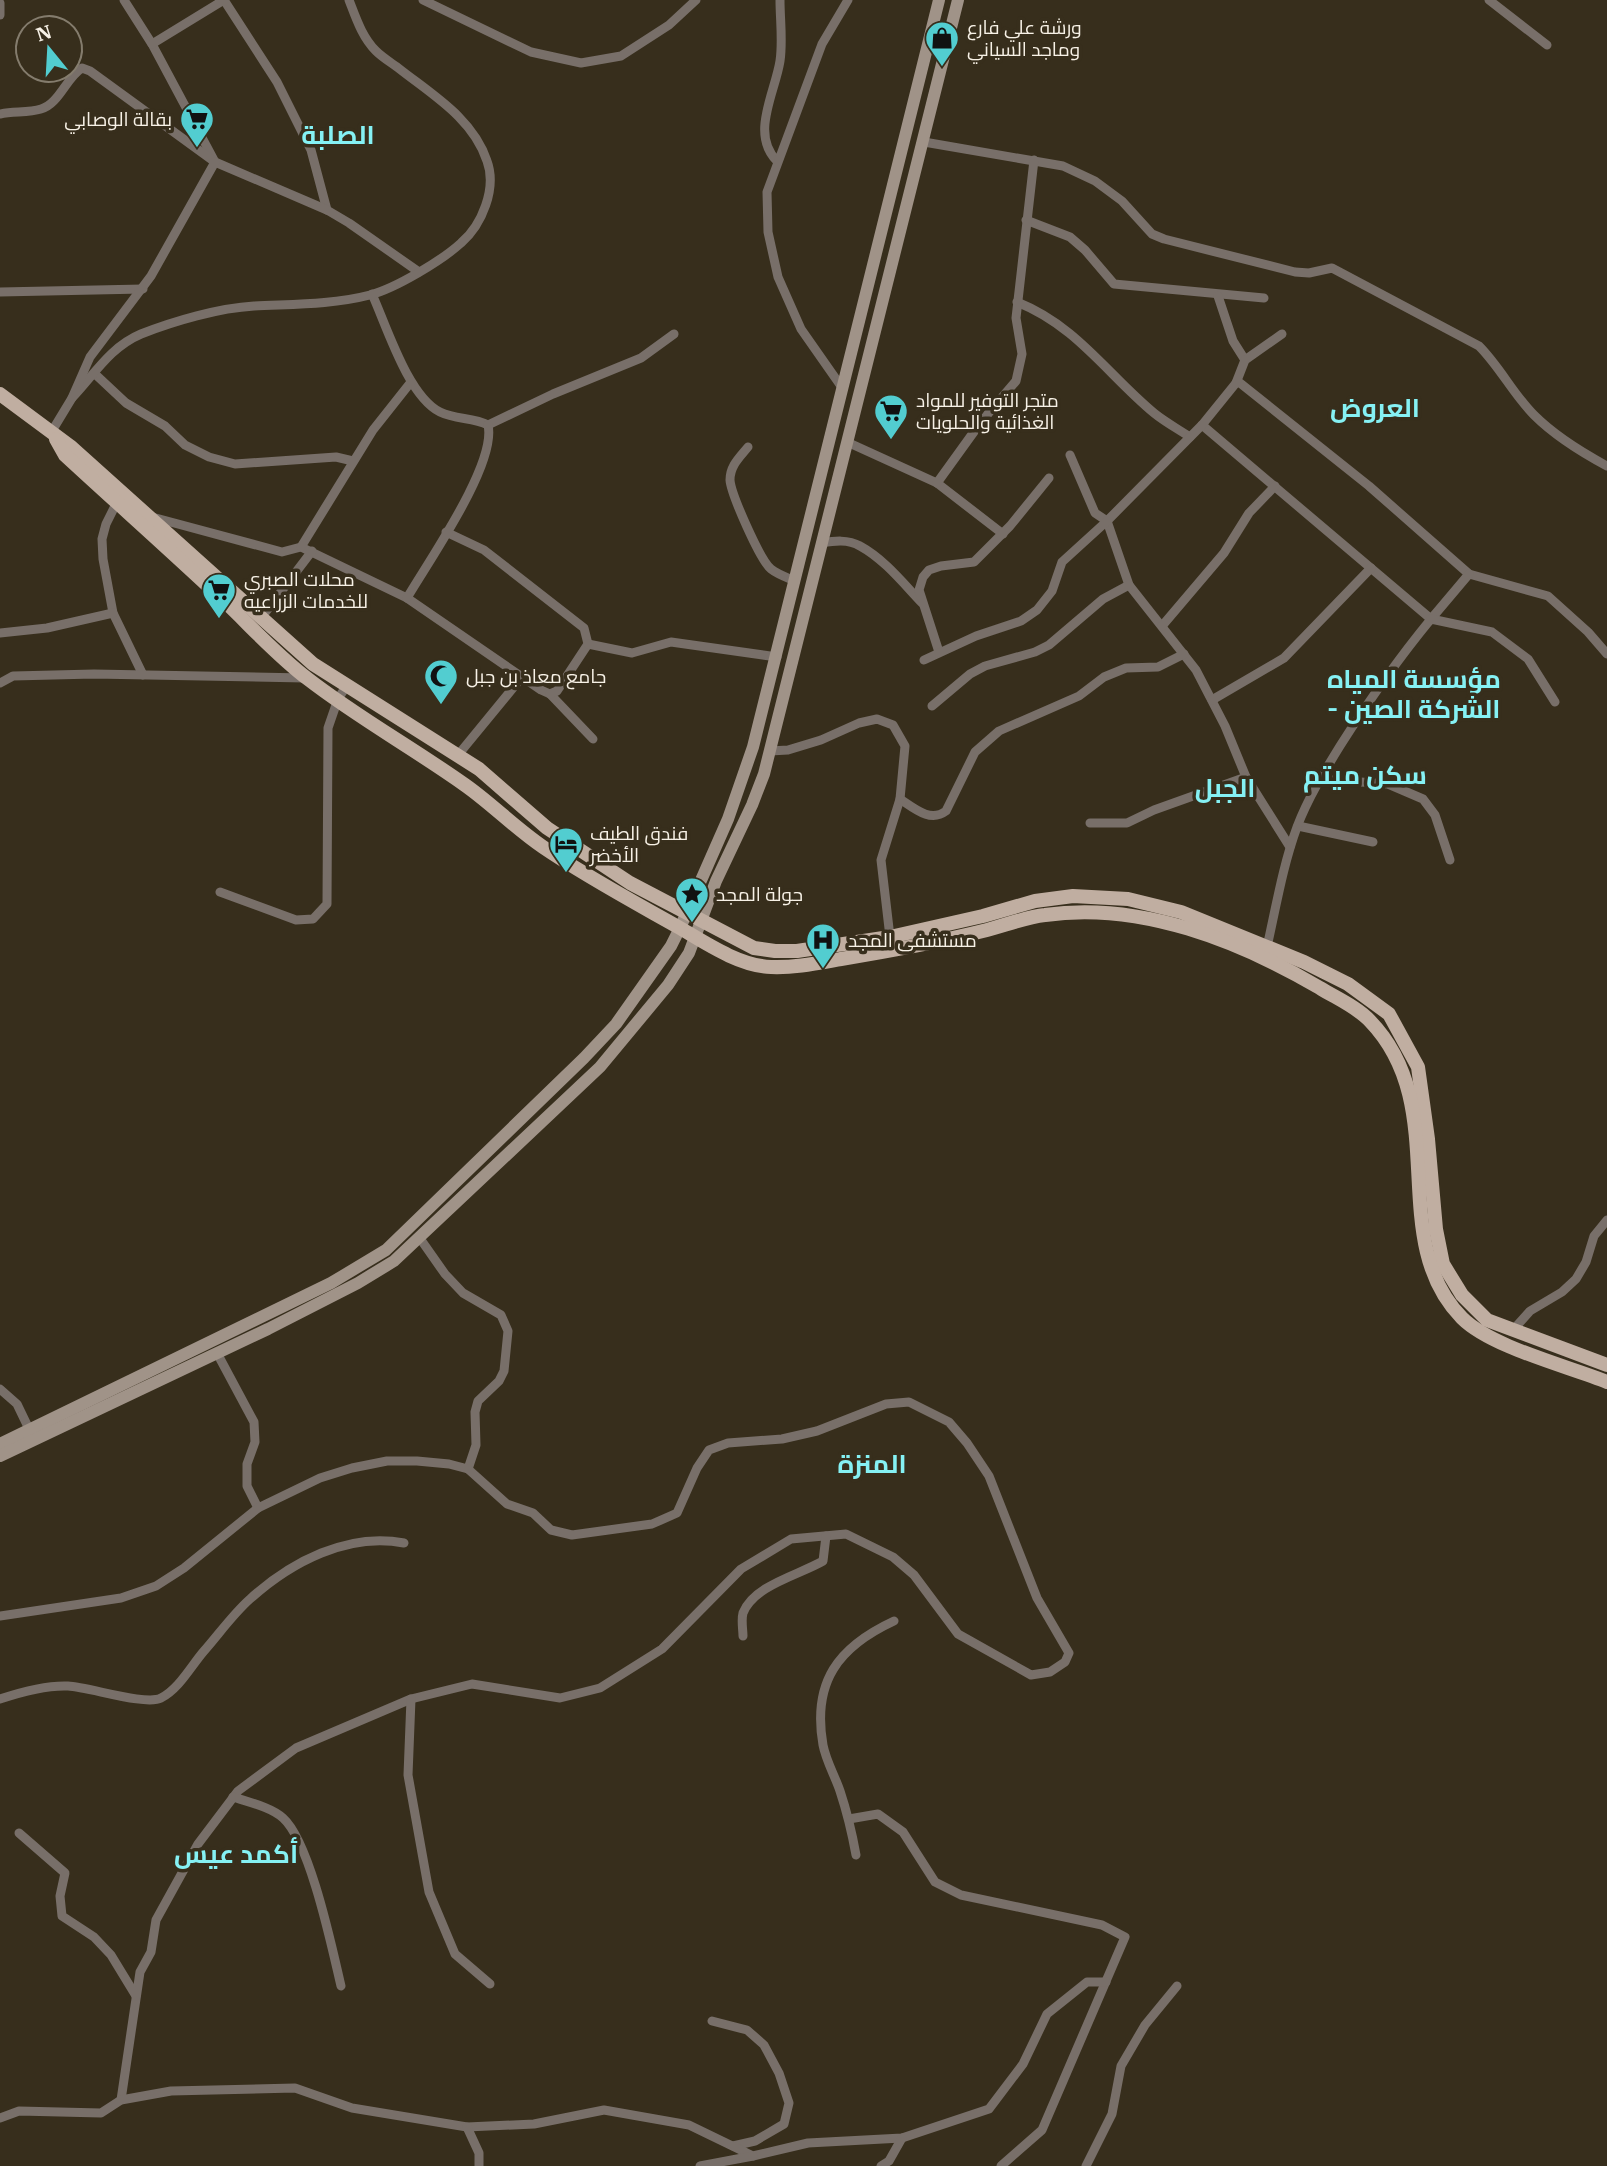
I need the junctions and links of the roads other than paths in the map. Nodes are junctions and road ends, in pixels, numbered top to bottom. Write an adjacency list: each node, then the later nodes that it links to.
1 (124, 0): 15 (street)
2 (224, 0): 15 (street); 22 (street)
3 (349, 0): 24 (street)
4 (423, 0): 5 (street)
5 (696, 0)
6 (779, 0): 20 (street)
7 (848, 0): 20 (street)
8 (939, 0): 13 (main road)
9 (958, 0): 14 (main road)
10 (1489, 0): 16 (street)
11 (0, 3): 12 (street)
12 (0, 15)
13 (934, 20): 14 (main road); 34 (main road)
14 (952, 23): 18 (main road)
15 (152, 44): 21 (street)
16 (1547, 46)
17 (0, 114): 21 (street)
18 (924, 142): 19 (street); 36 (main road)
19 (1034, 160): 23 (street); 50 (street)
20 (777, 161): 39 (street)
21 (215, 162): 22 (street); 25 (street)
22 (327, 210): 24 (street)
23 (1026, 220): 28 (street); 30 (street)
24 (418, 272): 27 (street)
25 (143, 289): 26 (street); 41 (street)
26 (0, 292)
27 (372, 294): 35 (street); 37 (street)
28 (1218, 296): 29 (street); 33 (street)
29 (1264, 298)
30 (1017, 302): 45 (street); 52 (street)
31 (674, 334): 42 (street)
32 (1282, 334): 33 (street)
33 (1245, 360): 38 (street)
34 (847, 372): 36 (main road); 39 (main road)
35 (95, 374): 41 (street); 49 (street)
36 (864, 376): 46 (main road)
37 (411, 382): 42 (street); 49 (street)
38 (1236, 383): 43 (street); 63 (street)
39 (843, 389): 64 (main road)
40 (0, 394): 44 (main road)
41 (72, 398): 44 (street)
42 (488, 425): 57 (street)
43 (1202, 425): 45 (street); 53 (street)
44 (52, 431): 54 (main road); 55 (main road)
45 (1190, 437): 56 (street)
46 (847, 442): 52 (street); 59 (main road)
47 (748, 447): 64 (street)
48 (1070, 455): 56 (street)
49 (353, 461): 60 (street)
50 (1607, 466)
51 (1049, 478): 58 (street)
52 (937, 483): 58 (street)
53 (1275, 486): 62 (street); 71 (street)
54 (117, 502): 68 (street); 81 (main road)
55 (147, 515): 60 (street); 69 (main road)
56 (1107, 521): 65 (street); 74 (street)
57 (446, 532): 66 (street); 73 (street)
58 (1003, 534): 67 (street)
59 (822, 543): 67 (street); 90 (main road)
60 (301, 547): 61 (street)
61 (312, 551): 66 (street); 69 (street)
62 (1371, 568): 70 (street); 86 (street)
63 (1469, 574): 70 (street); 76 (street)
64 (795, 581): 77 (main road)
65 (1129, 585): 71 (street); 88 (street)
66 (407, 598): 80 (street)
67 (925, 607): 74 (street)
68 (113, 612): 72 (street); 79 (street)
69 (261, 618): 83 (main road)
70 (1431, 619): 87 (street); 95 (street)
71 (1162, 626): 75 (street)
72 (0, 633)
73 (587, 644): 77 (street); 84 (street)
74 (939, 653): 78 (street)
75 (1184, 654): 86 (street); 96 (street)
76 (1607, 654)
77 (777, 657): 92 (main road)
78 (924, 660)
79 (143, 675): 81 (street); 82 (street)
80 (522, 677): 84 (street); 91 (street)
81 (306, 678): 85 (main road)
82 (0, 683)
83 (347, 685): 85 (street); 91 (main road)
84 (550, 694): 89 (street)
85 (338, 699): 102 (street); 105 (main road)
86 (1212, 701): 94 (street)
87 (1555, 702)
88 (932, 706)
89 (593, 739)
90 (770, 751): 93 (main road); 96 (street)
91 (457, 755): 103 (main road)
92 (747, 768): 93 (main road); 103 (main road)
93 (764, 774): 104 (main road)
94 (1246, 776): 97 (street); 100 (street)
95 (1320, 779): 98 (street); 101 (street)
96 (900, 799): 106 (street)
97 (1090, 823)
98 (1298, 826): 99 (street); 100 (street)
99 (1373, 842)
100 (1290, 848): 108 (street)
101 (1450, 860)
102 (220, 892)
103 (686, 914): 104 (main road); 105 (main road)
104 (700, 922): 106 (main road); 107 (main road)
105 (680, 928): 107 (main road); 109 (main road)
106 (890, 937): 108 (main road)
107 (696, 938): 110 (main road); 115 (main road)
108 (1267, 947): 113 (main road)
109 (499, 1142): 110 (main road); 118 (main road)
110 (510, 1152): 112 (main road)
111 (1607, 1220): 113 (street)
112 (419, 1237): 114 (main road); 121 (street)
113 (1513, 1331): 115 (main road)
114 (218, 1353): 120 (main road); 122 (street)
115 (1598, 1367): 116 (main road)
116 (1607, 1382)
117 (0, 1389): 118 (street)
118 (30, 1431): 119 (main road)
119 (0, 1444)
120 (0, 1456)
121 (468, 1469): 122 (street); 123 (street)
122 (258, 1508): 125 (street)
123 (826, 1536): 127 (street); 129 (street)
124 (404, 1543): 128 (street)
125 (0, 1616)
126 (894, 1621): 131 (street)
127 (743, 1636)
128 (0, 1699)
129 (411, 1699): 130 (street); 135 (street)
130 (233, 1797): 136 (street); 138 (street)
131 (849, 1819): 133 (street); 134 (street)
132 (19, 1833): 138 (street)
133 (856, 1855)
134 (1106, 1982): 143 (street); 149 (street)
135 (490, 1983)
136 (341, 1986)
137 (1177, 1986): 150 (street)
138 (136, 1996): 140 (street)
139 (712, 2021): 144 (street)
140 (121, 2100): 141 (street); 142 (street)
141 (0, 2118)
142 (467, 2127): 144 (street); 146 (street)
143 (902, 2138): 145 (street); 148 (street)
144 (733, 2146): 145 (street)
145 (753, 2156): 147 (street)
146 (479, 2166)
147 (700, 2166)
148 (881, 2166)
149 (1001, 2166)
150 (1086, 2166)

